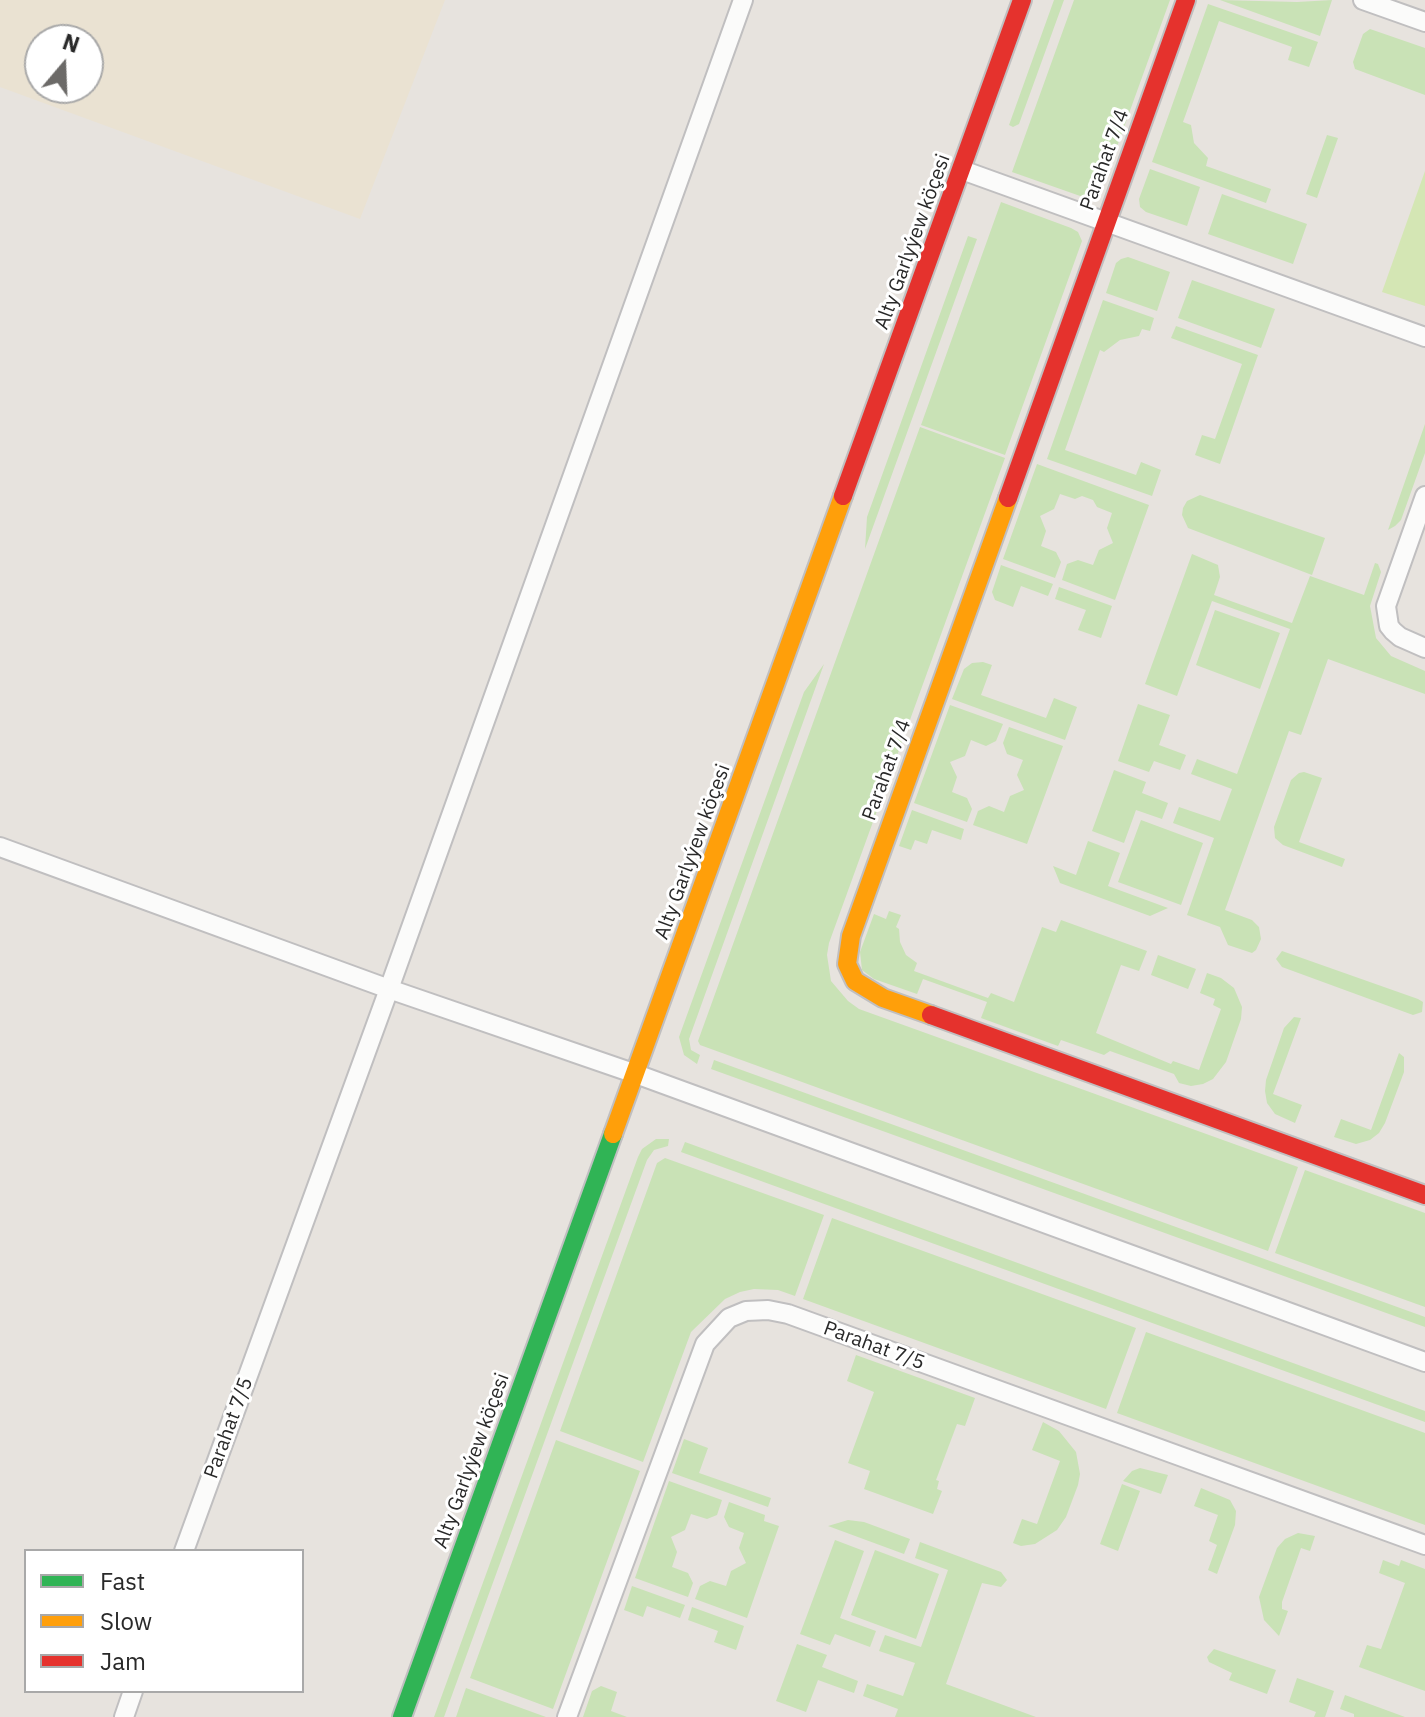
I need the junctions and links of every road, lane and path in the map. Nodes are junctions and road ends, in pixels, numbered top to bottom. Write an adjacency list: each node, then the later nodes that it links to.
1 (743, 0): 12 (street)
2 (1022, 0): 6 (street, Alty Garlyýew köçesi)
3 (1186, 0): 7 (street, Parahat 7/4)
4 (1363, 0): 5 (street)
5 (1425, 22)
6 (962, 170): 7 (street); 13 (street, Alty Garlyýew köçesi)
7 (1106, 222): 8 (street); 14 (street, Parahat 7/4)
8 (1425, 337)
9 (1425, 496): 10 (street)
10 (1425, 648)
11 (0, 847): 12 (street)
12 (389, 989): 13 (street); 17 (street, Parahat 7/5)
13 (636, 1074): 15 (street); 20 (street, Alty Garlyýew köçesi)
14 (1425, 1195)
15 (1425, 1362)
16 (1425, 1545): 21 (street, Parahat 7/5)
17 (185, 1549)
18 (132, 1693): 19 (street)
19 (124, 1717)
20 (402, 1717)
21 (567, 1717)

